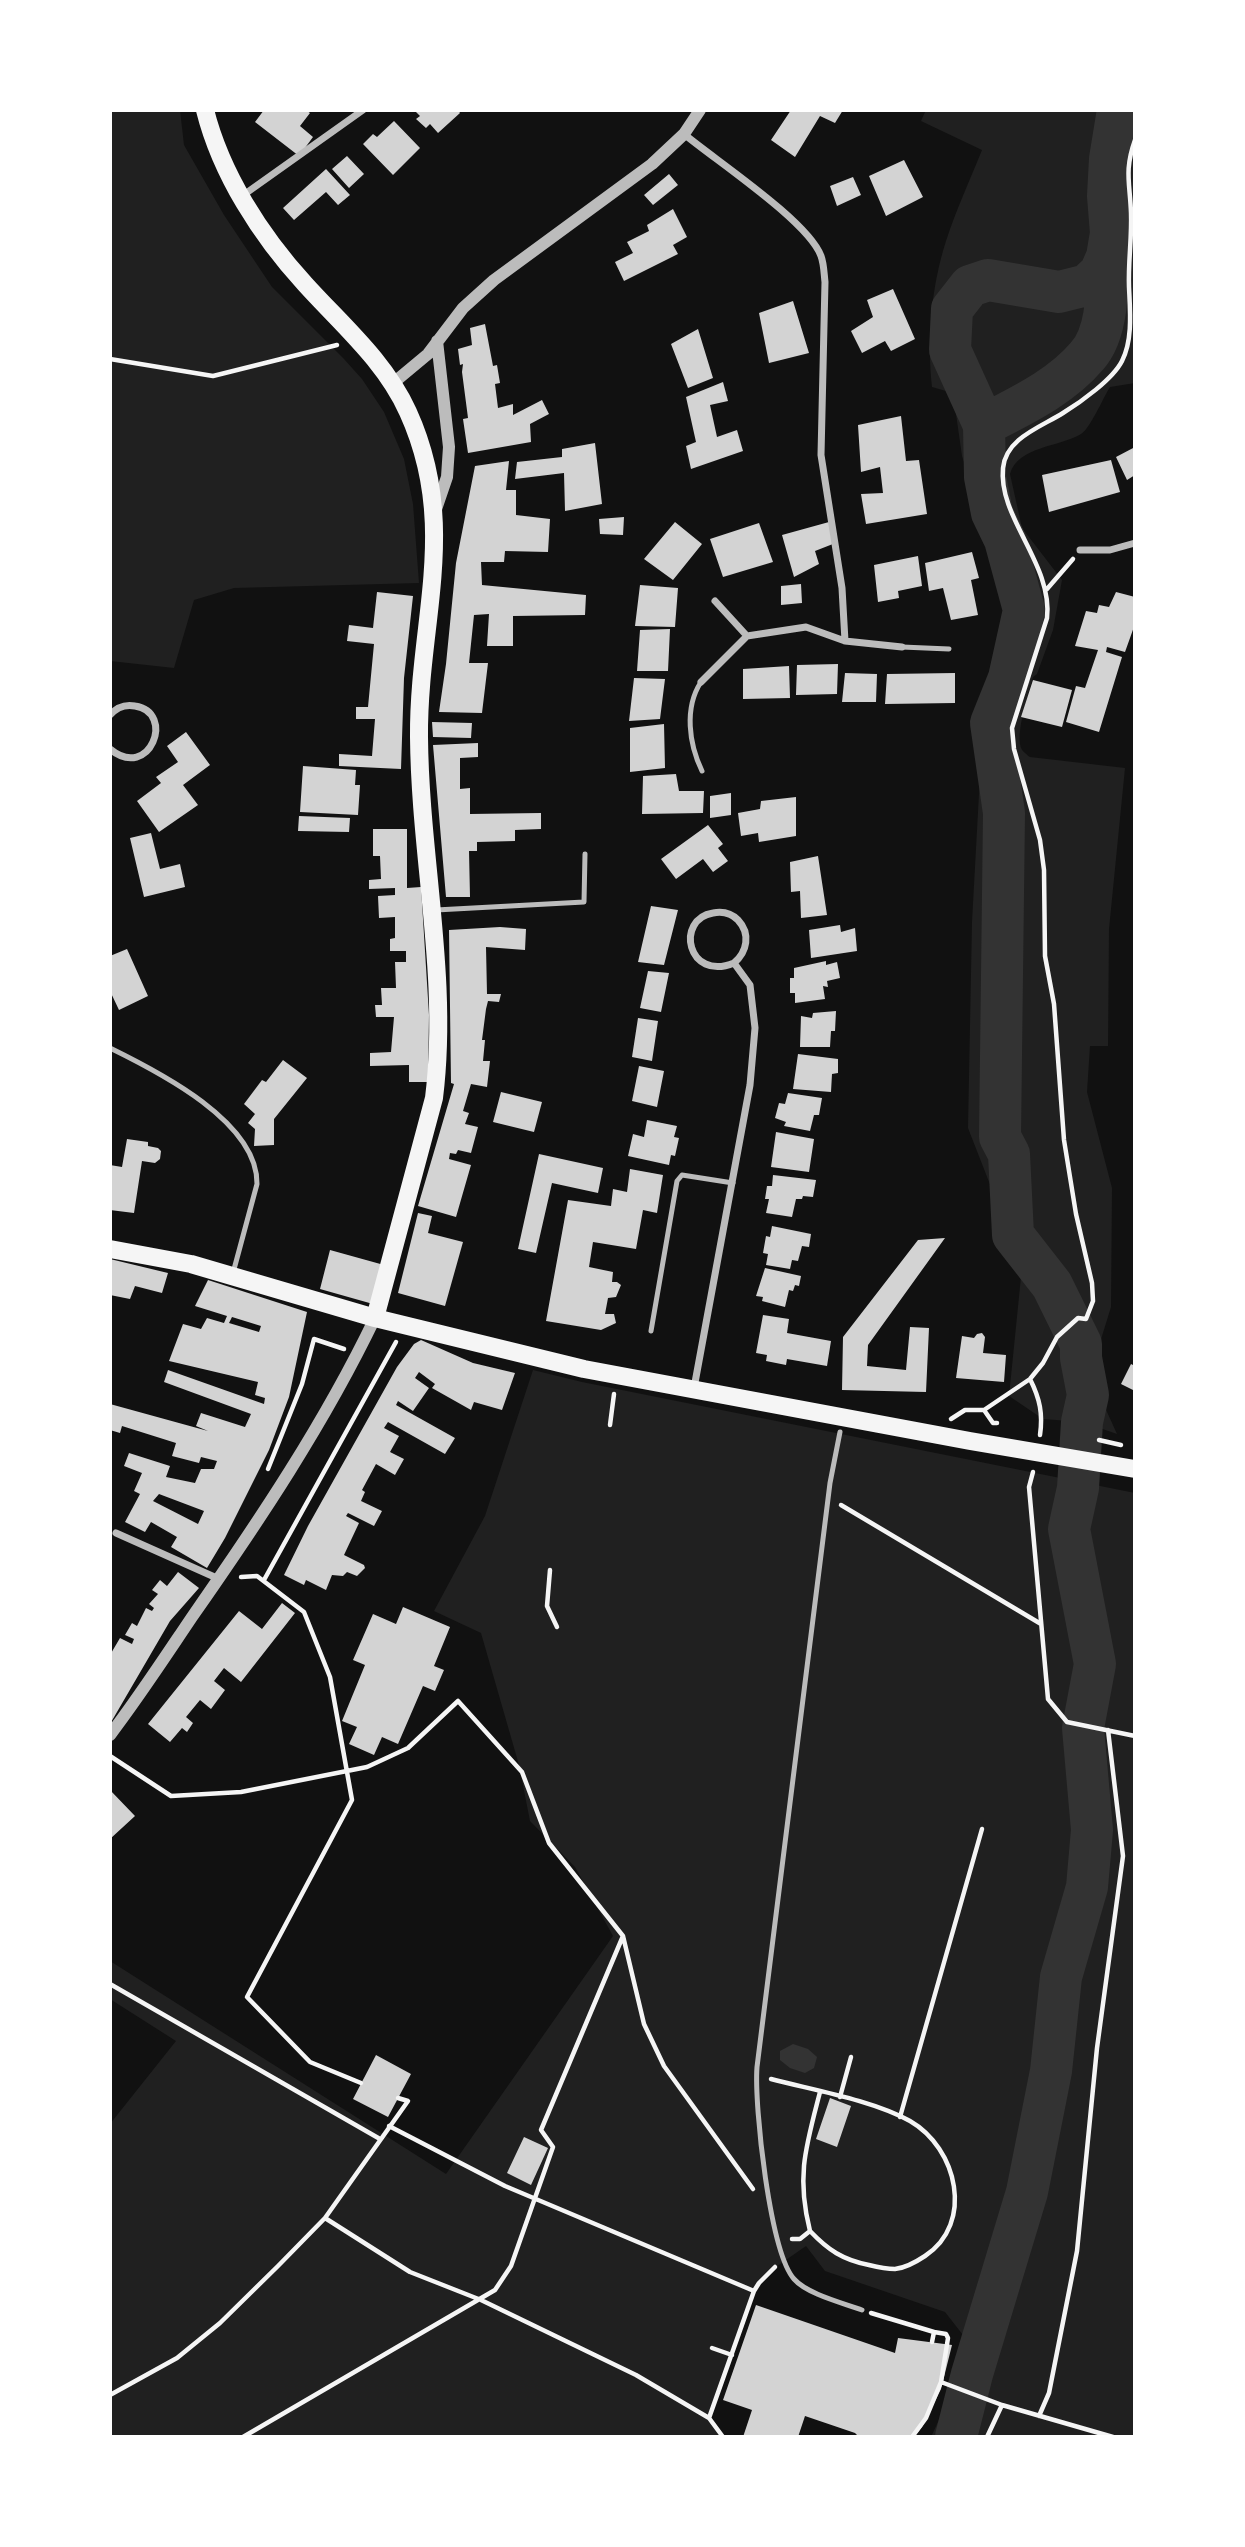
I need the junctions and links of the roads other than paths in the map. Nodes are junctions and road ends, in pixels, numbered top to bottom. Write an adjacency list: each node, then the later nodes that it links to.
1 (205, 110): 5 (main road)
2 (363, 110): 5 (street)
3 (700, 110): 4 (street)
4 (684, 134): 6 (street); 13 (street)
5 (242, 196): 7 (main road)
6 (436, 341): 7 (street); 8 (street)
7 (392, 384): 8 (main road)
8 (435, 513): 21 (main road)
9 (1135, 543): 10 (street)
10 (1080, 550)
11 (715, 601): 12 (street)
12 (747, 636): 13 (street); 16 (street)
13 (845, 642): 14 (street)
14 (902, 647): 15 (lane)
15 (949, 649)
16 (701, 682): 19 (lane)
17 (110, 715): 18 (street)
18 (110, 749)
19 (702, 771)
20 (585, 854): 21 (lane)
21 (433, 911): 27 (main road)
22 (734, 963): 22 (street); 24 (street)
23 (110, 1048): 26 (lane)
24 (733, 1183): 28 (lane); 29 (street)
25 (110, 1249): 26 (main road)
26 (232, 1276): 27 (main road)
27 (375, 1318): 29 (main road); 33 (street)
28 (651, 1331)
29 (694, 1388): 31 (main road)
30 (840, 1432): 35 (lane)
31 (1127, 1468)
32 (116, 1533): 33 (street)
33 (220, 1580): 34 (street)
34 (110, 1735)
35 (862, 2311)

